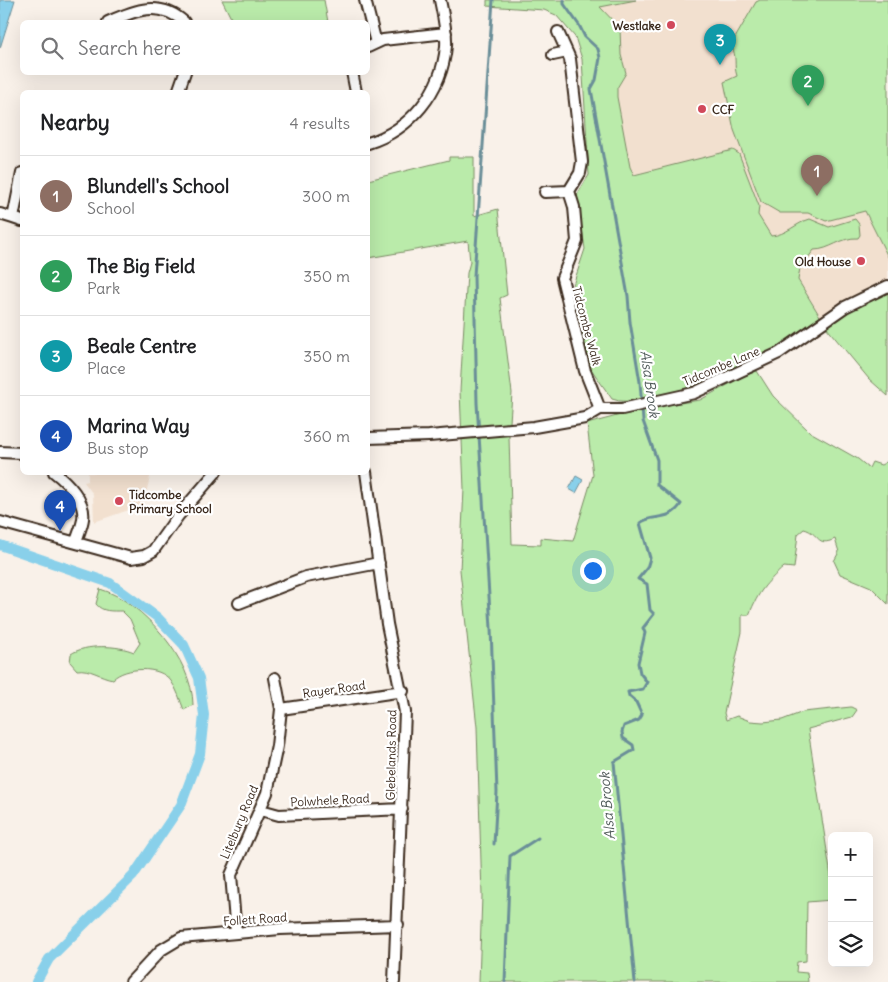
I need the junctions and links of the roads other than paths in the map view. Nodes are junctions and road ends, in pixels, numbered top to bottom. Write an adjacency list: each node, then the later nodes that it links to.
1 (365, 0): 6 (street)
2 (440, 0): 9 (street)
3 (163, 3): 4 (street); 5 (street)
4 (113, 20)
5 (182, 20)
6 (368, 20)
7 (370, 32): 10 (street)
8 (558, 32): 11 (street)
9 (446, 33): 10 (street); 17 (street)
10 (372, 45)
11 (567, 52): 12 (street); 18 (street)
12 (553, 55)
13 (184, 75): 15 (street)
14 (353, 75): 16 (street)
15 (179, 90)
16 (356, 90)
17 (370, 142)
18 (569, 191): 19 (street); 24 (street, Tidcombe Walk)
19 (545, 192)
20 (20, 196): 22 (street)
21 (0, 214): 22 (street)
22 (18, 219)
23 (888, 286): 24 (street, Tidcombe Lane)
24 (600, 408): 25 (street, Tidcombe Lane)
25 (370, 438)
26 (0, 452): 27 (street)
27 (20, 453)
28 (57, 475): 32 (street)
29 (213, 475): 32 (street)
30 (366, 475): 33 (street, Glebelands Road)
31 (0, 522): 32 (street)
32 (76, 542)
33 (379, 563): 34 (street); 36 (street, Glebelands Road)
34 (238, 602)
35 (275, 678): 37 (street)
36 (403, 691): 37 (street, Rayer Road); 38 (street, Glebelands Road)
37 (281, 709): 39 (street, Litelbury Road)
38 (402, 809): 39 (street, Polwhele Road); 40 (street, Glebelands Road)
39 (261, 810): 41 (street, Litelbury Road)
40 (398, 926): 41 (street, Follett Road); 43 (street, Glebelands Road)
41 (236, 933): 42 (street, Follett Road)
42 (131, 982)
43 (394, 982)

